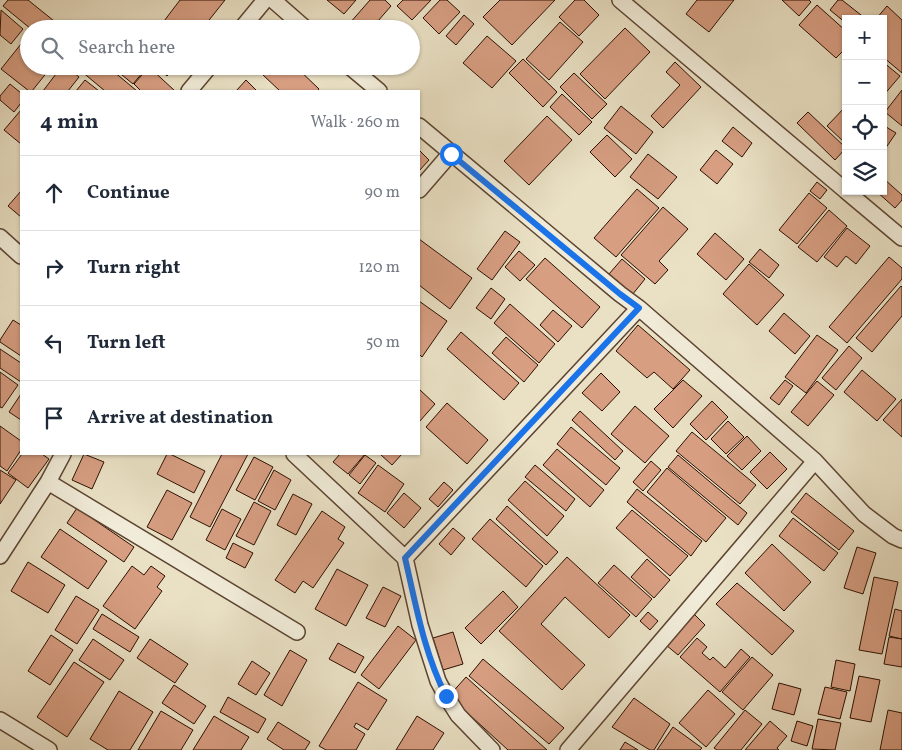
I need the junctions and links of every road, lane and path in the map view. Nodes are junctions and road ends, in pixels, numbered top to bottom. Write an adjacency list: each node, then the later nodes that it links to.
1 (266, 0): 4 (street)
2 (273, 0): 5 (street)
3 (620, 0): 12 (street)
4 (249, 20)
5 (296, 20)
6 (202, 75): 8 (street)
7 (360, 75): 9 (street)
8 (190, 90)
9 (377, 90)
10 (420, 127): 11 (street)
11 (451, 154): 13 (street); 18 (street)
12 (842, 188)
13 (420, 189)
14 (851, 195): 16 (street)
15 (0, 237): 17 (street)
16 (902, 238)
17 (20, 255)
18 (639, 308): 21 (street); 25 (street)
19 (62, 455): 22 (street)
20 (295, 455): 25 (street)
21 (815, 462): 23 (street); 30 (street)
22 (48, 482): 24 (street); 26 (street)
23 (902, 540)
24 (0, 556)
25 (405, 558): 29 (street)
26 (297, 632)
27 (0, 720): 28 (street)
28 (49, 750)
29 (492, 750)
30 (568, 750)

